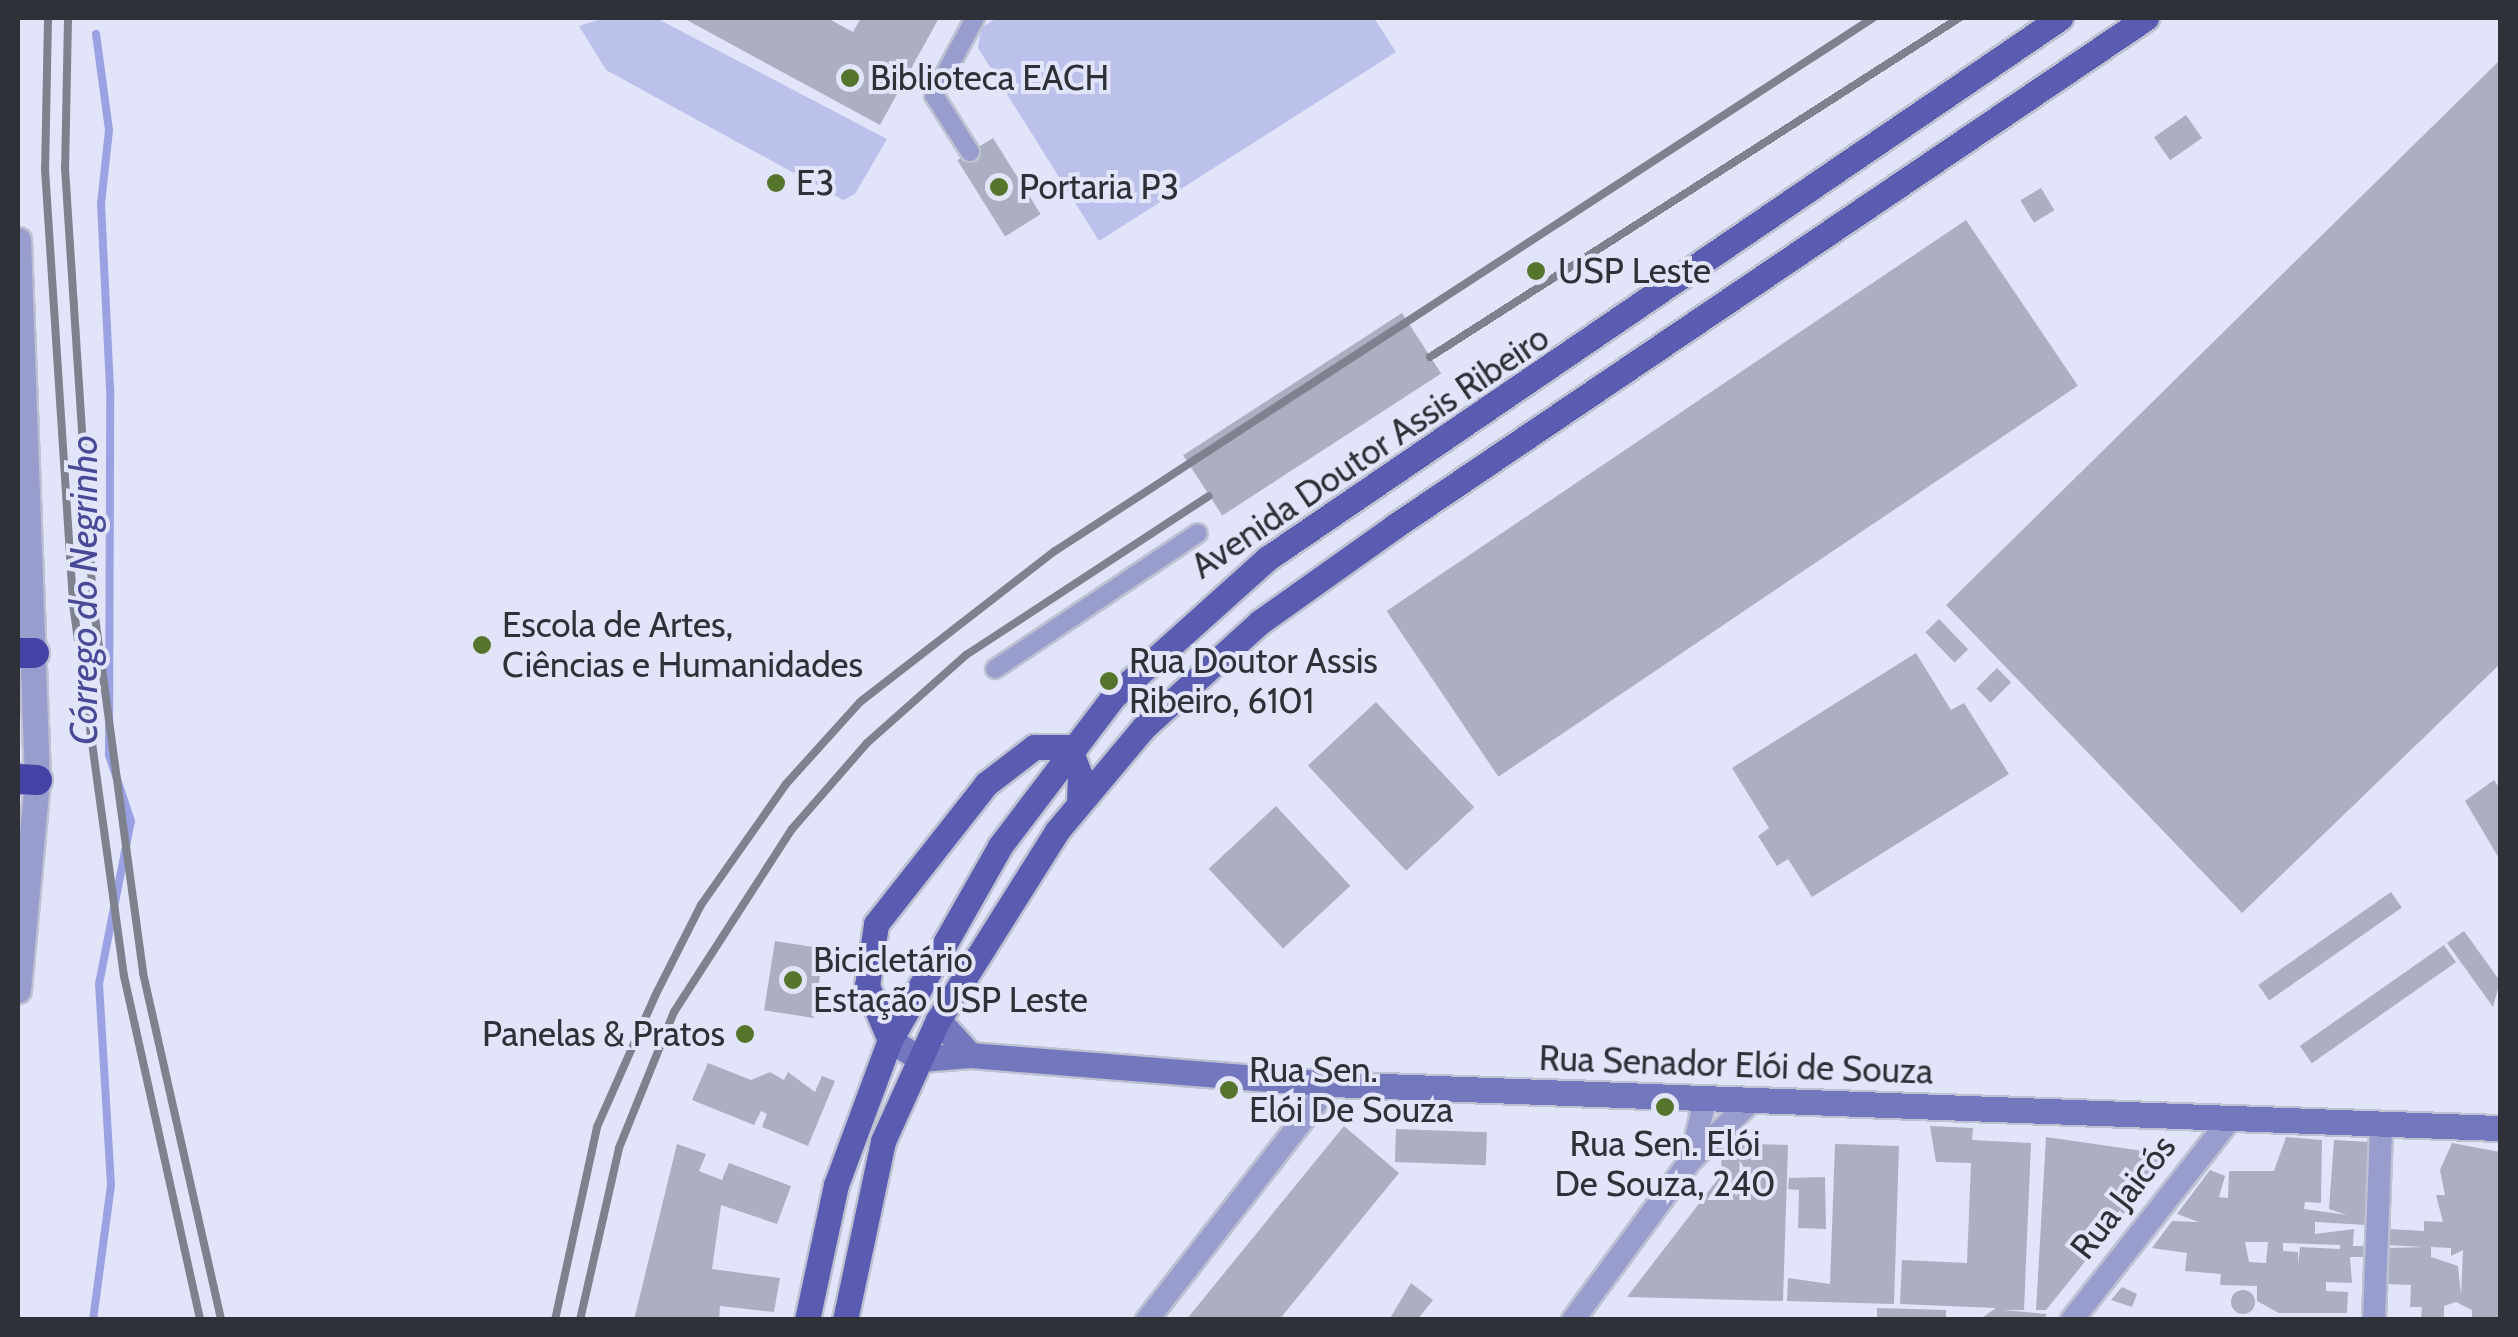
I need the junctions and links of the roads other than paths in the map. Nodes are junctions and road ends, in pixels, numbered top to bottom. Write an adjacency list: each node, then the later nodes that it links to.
1 (976, 18): 4 (street)
2 (2060, 18): 11 (main road, Avenida Doutor Assis Ribeiro)
3 (2146, 18): 13 (main road)
4 (970, 152)
5 (18, 240): 7 (street)
6 (18, 440): 7 (street)
7 (28, 474): 9 (street)
8 (1198, 534): 10 (street)
9 (26, 653): 12 (street)
10 (995, 669)
11 (1069, 746): 13 (main road); 16 (main road, Avenida Doutor Assis Ribeiro); 16 (main road)
12 (27, 779): 14 (street)
13 (1078, 804): 15 (main road)
14 (18, 990)
15 (938, 1020): 17 (main road); 18 (main road)
16 (890, 1040): 18 (main road); 26 (main road, Avenida Doutor Assis Ribeiro)
17 (970, 1055): 18 (main road, Rua Senador Elói de Souza); 19 (main road, Rua Senador Elói de Souza)
18 (920, 1058): 27 (main road)
19 (1331, 1084): 20 (main road, Rua Senador Elói de Souza); 28 (street)
20 (1704, 1100): 21 (main road, Rua Senador Elói de Souza); 25 (street)
21 (1750, 1102): 22 (main road, Rua Senador Elói de Souza); 25 (street)
22 (2230, 1119): 23 (main road, Rua Senador Elói de Souza); 30 (street, Rua Jaicós)
23 (2381, 1126): 24 (main road, Rua Senador Elói de Souza); 31 (street)
24 (2500, 1128)
25 (1691, 1160): 29 (street)
26 (807, 1320)
27 (844, 1320)
28 (1147, 1320)
29 (1573, 1320)
30 (2072, 1320)
31 (2374, 1320)

